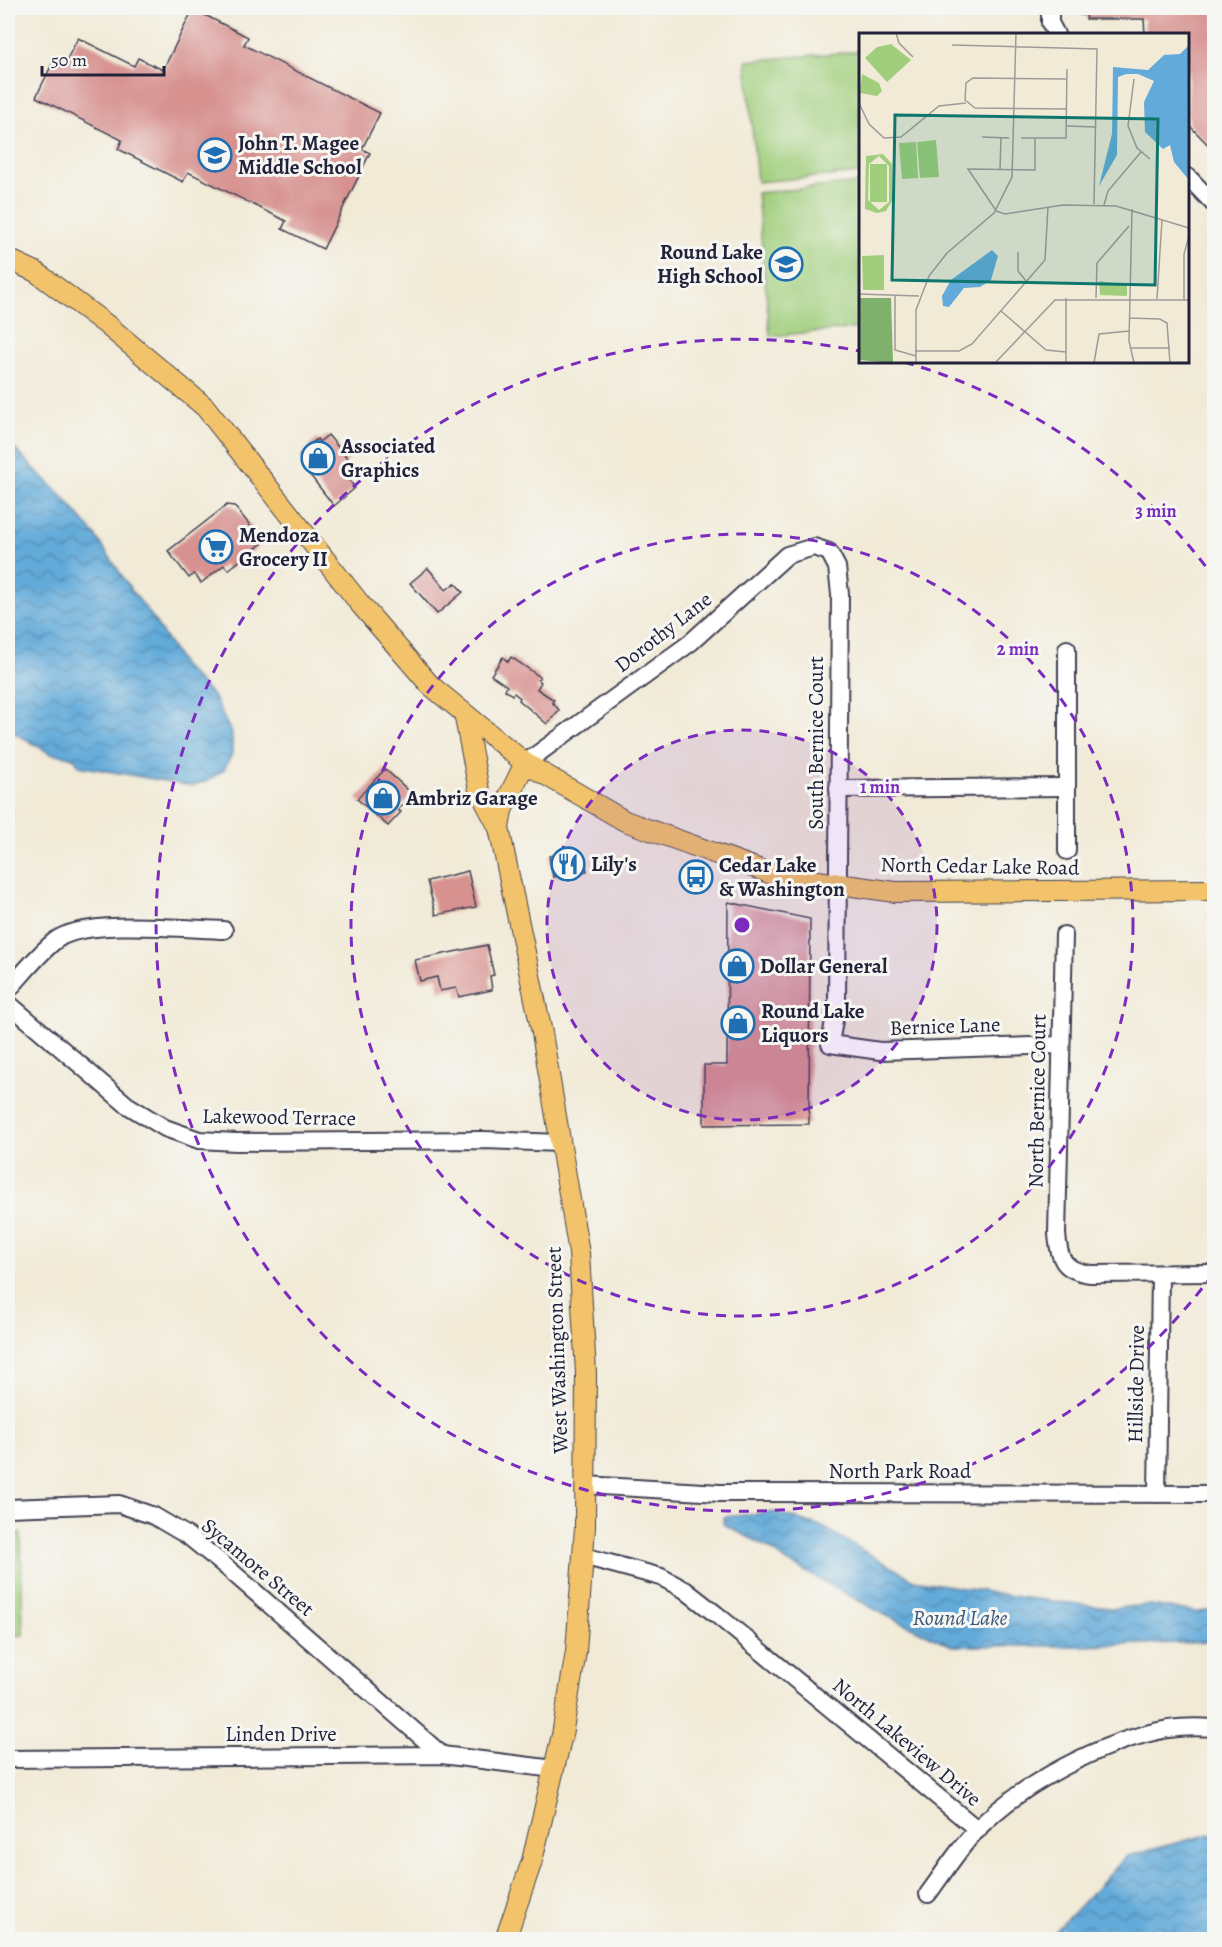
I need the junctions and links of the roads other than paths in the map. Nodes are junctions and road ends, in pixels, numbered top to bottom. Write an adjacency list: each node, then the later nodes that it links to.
1 (1050, 8): 2 (street)
2 (1056, 33)
3 (1189, 178): 4 (street)
4 (1215, 204)
5 (8, 259): 8 (main road, North Cedar Lake Road)
6 (829, 552): 9 (street, Dorothy Lane); 11 (street, South Bernice Court)
7 (1067, 649): 10 (street)
8 (464, 713): 9 (main road, North Cedar Lake Road); 12 (main road)
9 (525, 763): 12 (main road, West Washington Street); 14 (main road, North Cedar Lake Road)
10 (1067, 787): 11 (street); 13 (street)
11 (838, 789): 14 (street, South Bernice Court)
12 (499, 828): 22 (main road, West Washington Street)
13 (1067, 851)
14 (837, 884): 15 (main road, North Cedar Lake Road); 20 (street, South Bernice Court)
15 (1215, 890)
16 (224, 930): 18 (street)
17 (1064, 935): 21 (street, North Bernice Court)
18 (8, 990)
19 (8, 1003): 22 (street, Lakewood Terrace)
20 (830, 1044): 21 (street, Bernice Lane)
21 (1061, 1044): 24 (street, North Bernice Court)
22 (560, 1143): 25 (main road, West Washington Street)
23 (1215, 1273): 24 (street)
24 (1160, 1274): 26 (street, Hillside Drive)
25 (585, 1485): 26 (street, North Park Road); 29 (main road, West Washington Street)
26 (1157, 1494): 27 (street, North Park Road)
27 (1215, 1494)
28 (8, 1508): 31 (street, Sycamore Street)
29 (583, 1556): 33 (main road, West Washington Street); 34 (street, North Lakeview Drive)
30 (1215, 1728): 34 (street, North Lakeview Drive)
31 (442, 1755): 32 (street, Linden Drive); 33 (street, Linden Drive)
32 (8, 1759)
33 (554, 1769): 36 (main road, West Washington Street)
34 (978, 1830): 35 (street)
35 (928, 1894)
36 (505, 1940)

